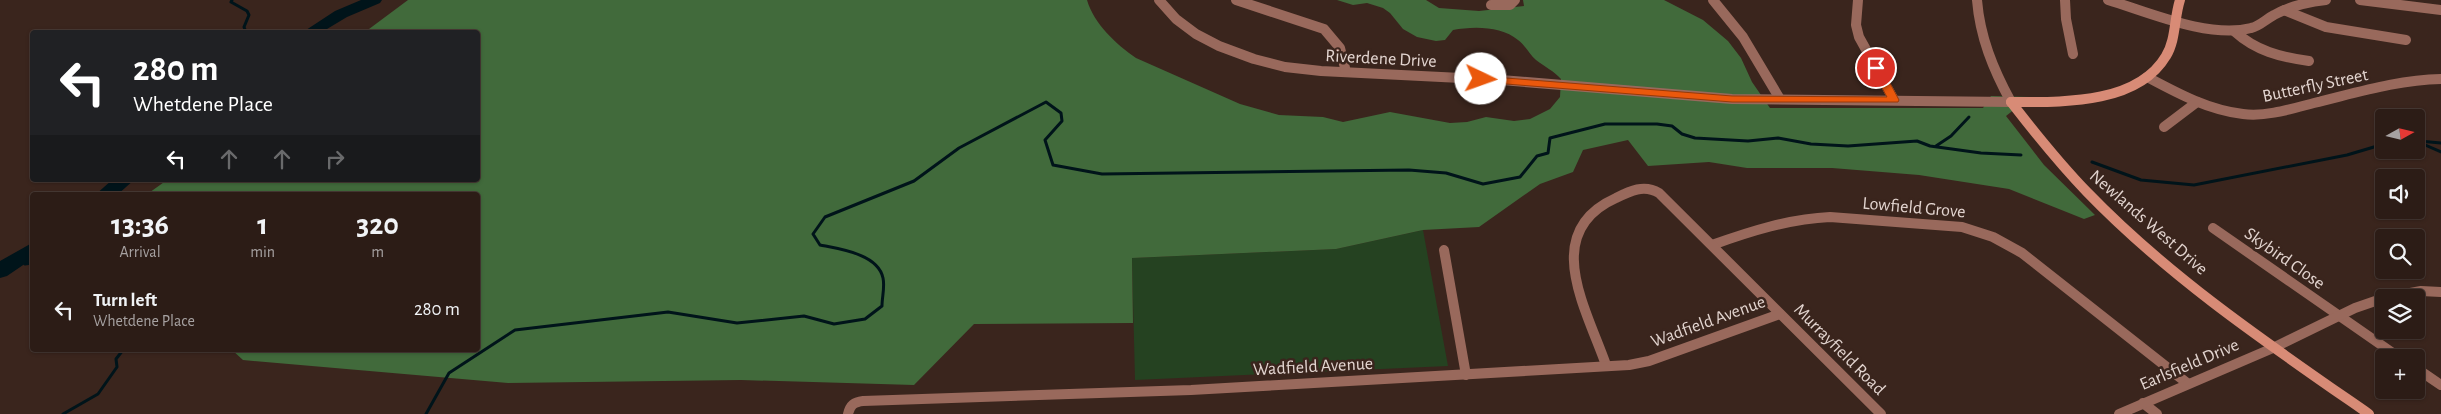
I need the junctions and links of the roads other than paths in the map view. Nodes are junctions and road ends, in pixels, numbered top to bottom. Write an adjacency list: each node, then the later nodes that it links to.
1 (1159, 0): 20 (street, Riverdene Drive)
2 (1236, 0): 20 (street)
3 (1515, 0): 12 (street)
4 (1713, 0): 23 (street)
5 (1858, 0): 24 (street)
6 (1977, 0): 25 (street, Newlands West Drive)
7 (2066, 0): 18 (street)
8 (2108, 0): 15 (street)
9 (2180, 0): 15 (street)
10 (2326, 0): 13 (street)
11 (2360, 0): 14 (street)
12 (1491, 5)
13 (2284, 10): 16 (street); 17 (street)
14 (2441, 10)
15 (2176, 20): 16 (street); 21 (street)
16 (2234, 31): 19 (street)
17 (2406, 40)
18 (2073, 54)
19 (2309, 61)
20 (1346, 72): 23 (street, Riverdene Drive)
21 (2147, 77): 25 (street); 26 (street, Butterfly Street)
22 (2441, 79): 26 (street, Butterfly Street)
23 (1780, 99): 24 (street, Riverdene Drive)
24 (1894, 100): 25 (street, Riverdene Drive)
25 (2011, 102): 36 (street, Newlands West Drive)
26 (2197, 102): 27 (street)
27 (2164, 127)
28 (2213, 228): 35 (street, Skybird Close)
29 (1712, 245): 34 (street, Murrayfield Road); 38 (street, Murrayfield Road); 41 (street, Lowfield Grove)
30 (1444, 250): 40 (street)
31 (2425, 291): 32 (street, Earlsfield Drive)
32 (2441, 292)
33 (2375, 301): 35 (street, Earlsfield Drive)
34 (1780, 314): 38 (street, Wadfield Avenue); 45 (street, Murrayfield Road)
35 (2337, 315): 36 (street, Earlsfield Drive); 37 (street, Skybird Close)
36 (2274, 348): 41 (street, Earlsfield Drive); 48 (street, Newlands West Drive)
37 (2387, 349)
38 (1606, 365): 40 (street, Wadfield Avenue)
39 (2425, 374): 42 (street)
40 (1466, 375): 44 (street, Wadfield Avenue)
41 (2187, 383): 43 (street, Earlsfield Drive)
42 (2441, 384)
43 (2143, 403): 46 (street, Earlsfield Drive); 47 (street)
44 (848, 414)
45 (1881, 414)
46 (2119, 414)
47 (2157, 414)
48 (2369, 414)

